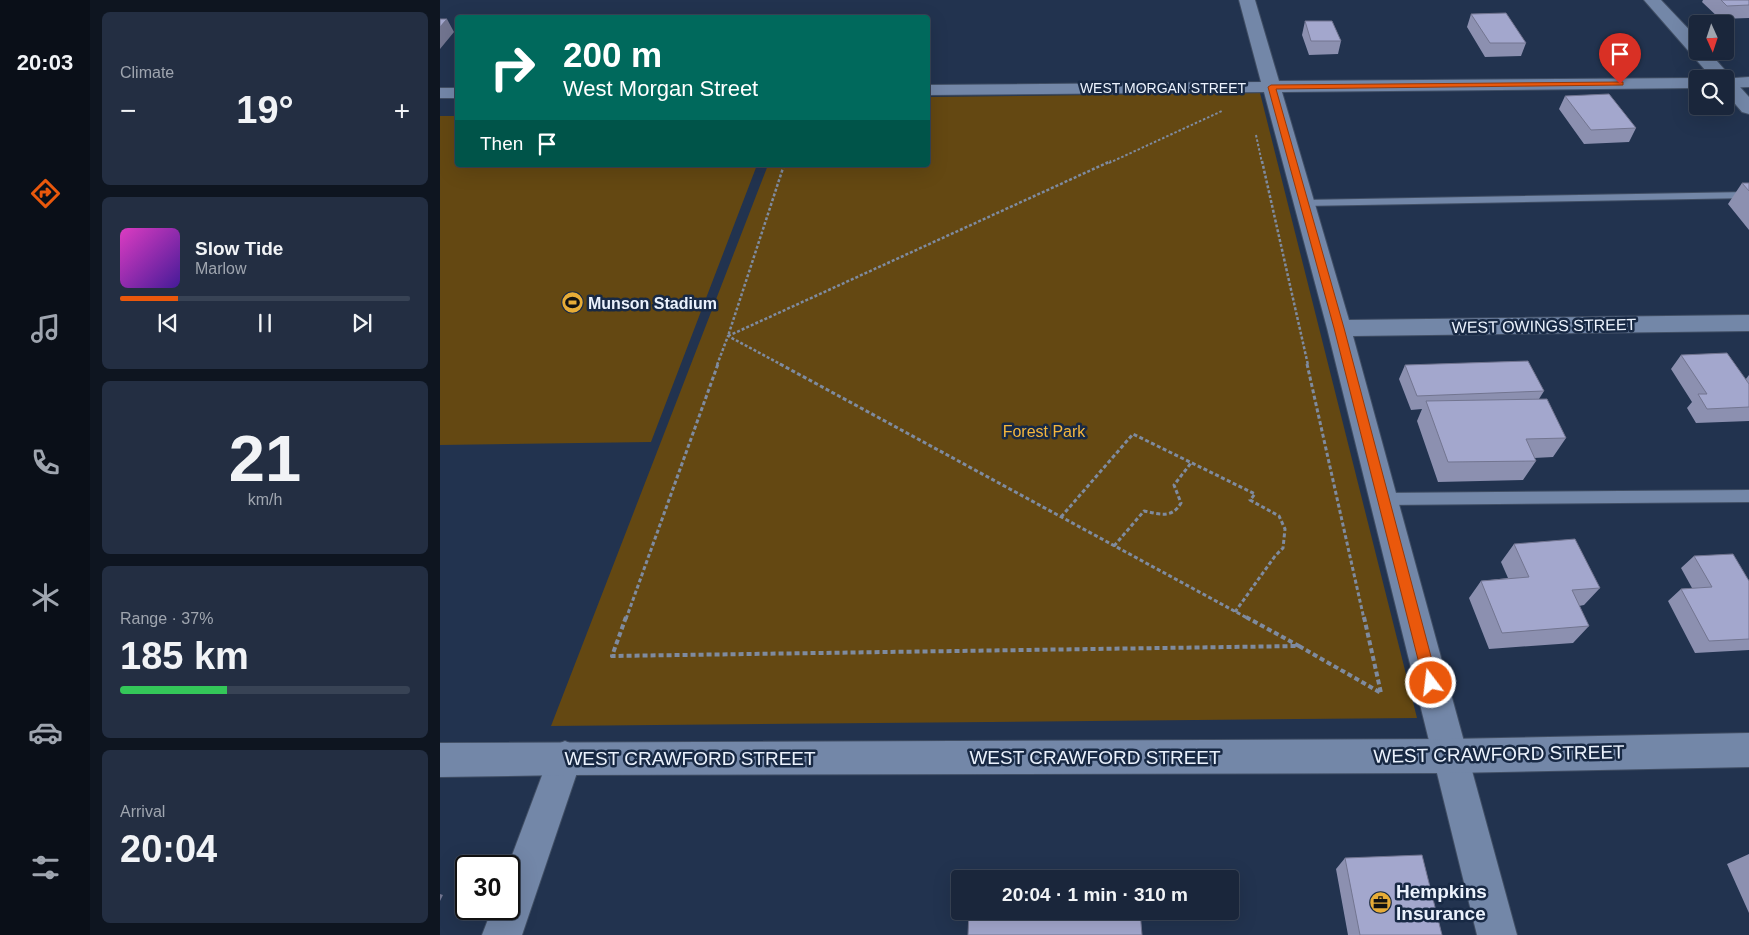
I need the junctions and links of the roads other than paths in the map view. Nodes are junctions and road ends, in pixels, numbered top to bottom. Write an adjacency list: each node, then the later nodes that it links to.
1 (1247, 0): 9 (street)
2 (1652, 0): 3 (street)
3 (1689, 41)
4 (1706, 60): 5 (street)
5 (1715, 70)
6 (1734, 81): 7 (street)
7 (1749, 82)
8 (1689, 83): 9 (street, WEST MORGAN STREET)
9 (1271, 87): 10 (street, WEST MORGAN STREET); 16 (street)
10 (930, 90)
11 (1734, 91): 14 (street)
12 (455, 93): 13 (street)
13 (440, 94)
14 (1749, 108)
15 (1749, 195): 16 (lane)
16 (1303, 203): 18 (street)
17 (1749, 323): 18 (street, WEST OWINGS STREET)
18 (1339, 328): 20 (street)
19 (1749, 496): 20 (lane)
20 (1383, 499): 22 (street)
21 (1749, 750): 22 (street, WEST CRAWFORD STREET)
22 (1450, 756): 23 (street, WEST CRAWFORD STREET); 26 (street)
23 (565, 758): 24 (street, WEST CRAWFORD STREET); 25 (street)
24 (440, 760)
25 (502, 935)
26 (1498, 935)

